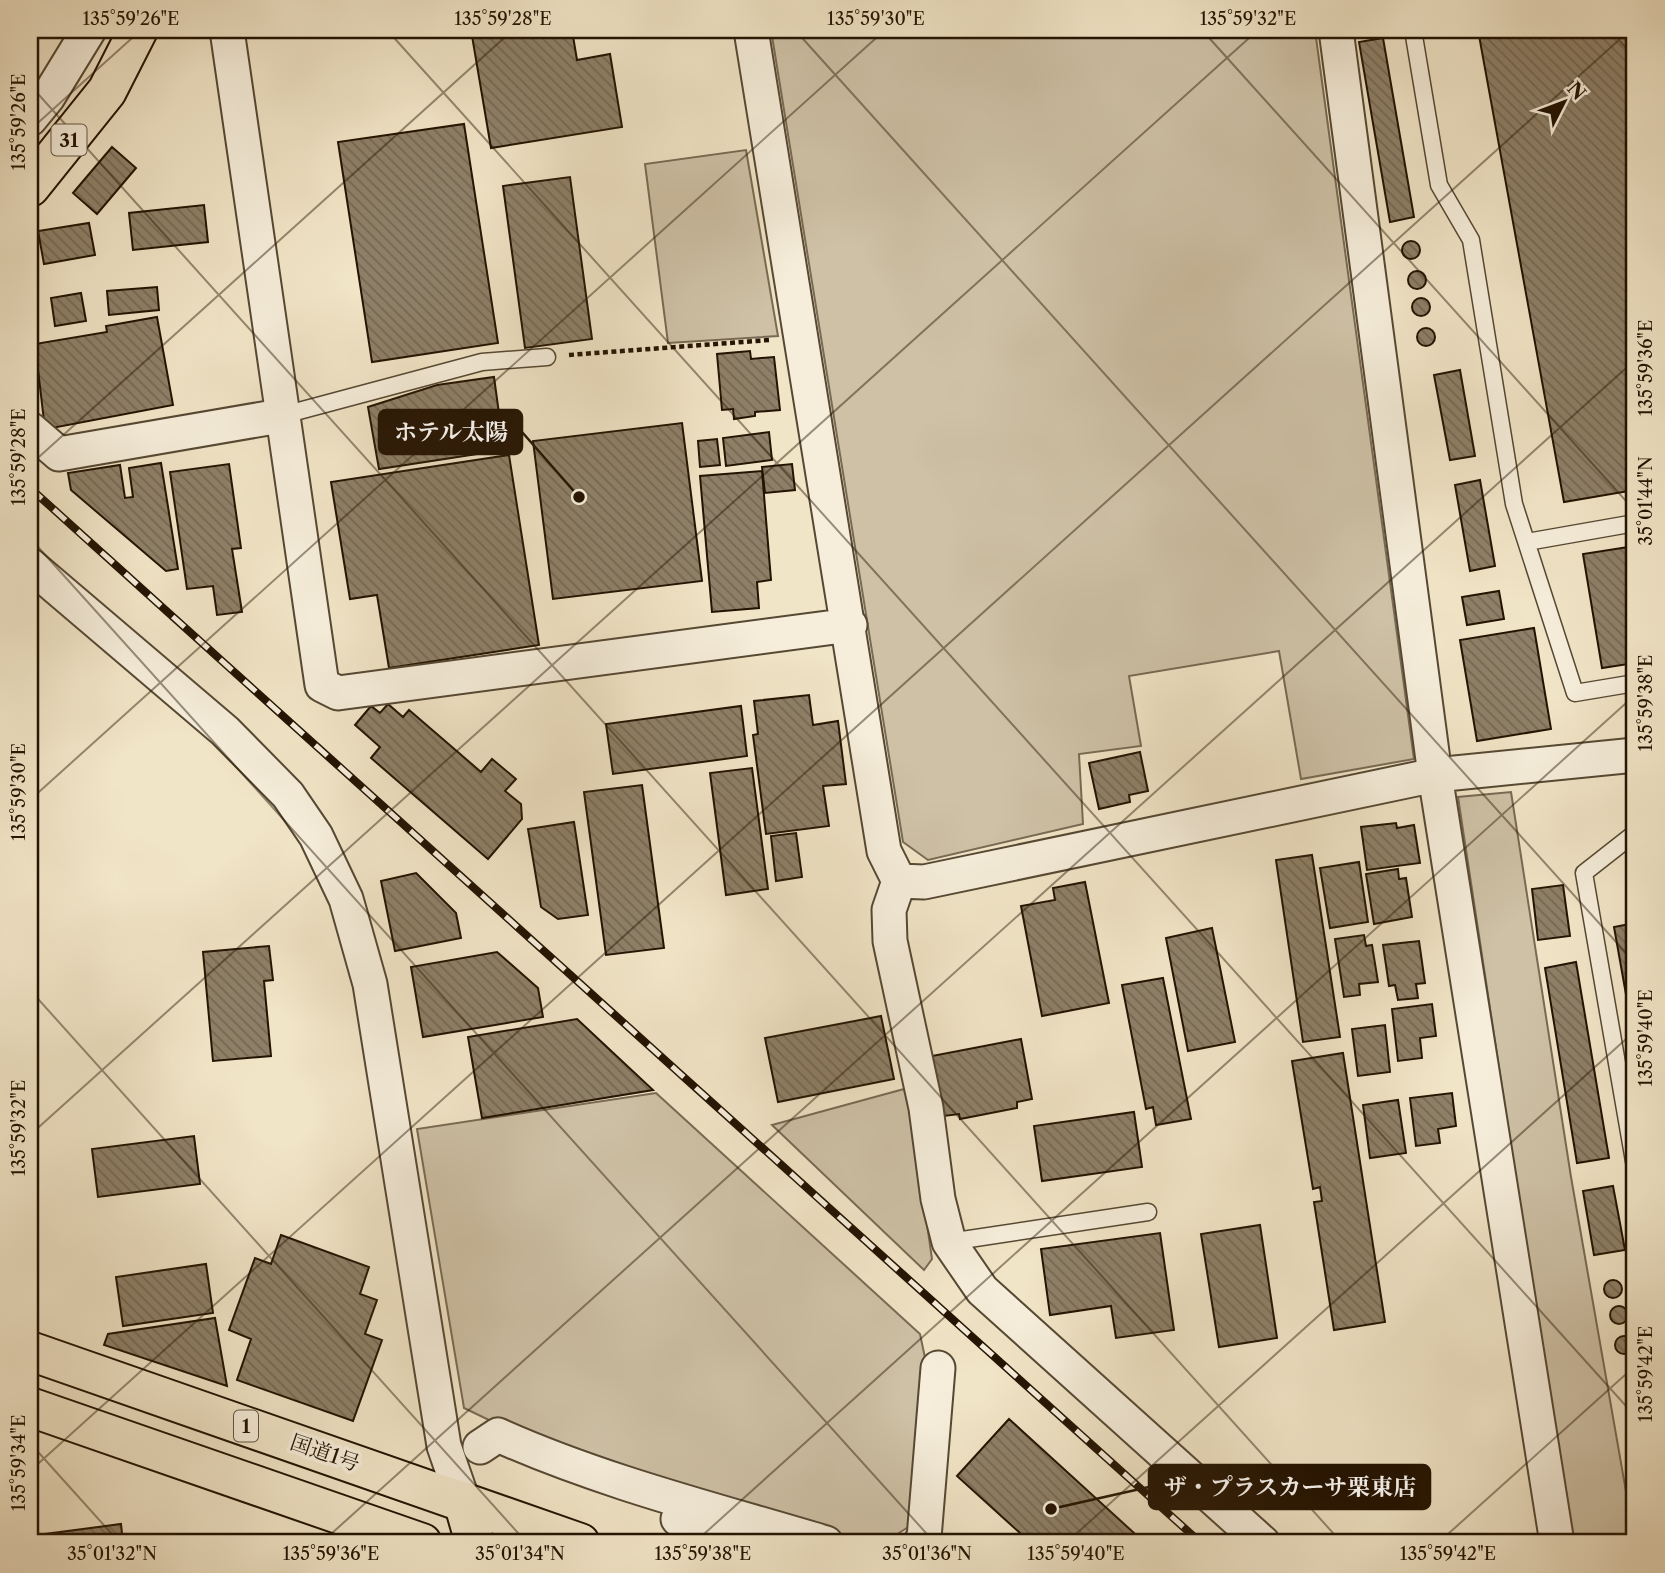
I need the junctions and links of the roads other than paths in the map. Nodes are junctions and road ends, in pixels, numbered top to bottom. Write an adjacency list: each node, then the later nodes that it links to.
1 (89, 30): 7 (street)
2 (138, 30): 8 (main road, 31)
3 (227, 30): 10 (street)
4 (751, 30): 15 (street)
5 (1336, 30): 18 (street)
6 (1413, 30): 13 (lane)
7 (30, 119)
8 (30, 187)
9 (547, 357): 10 (lane)
10 (280, 416): 11 (street); 15 (street)
11 (30, 429)
12 (1635, 523): 13 (lane)
13 (1527, 542): 16 (lane)
14 (30, 565): 27 (street)
15 (850, 625): 20 (street)
16 (1635, 683)
17 (1635, 755): 18 (street)
18 (1436, 775): 20 (street); 37 (street)
19 (1635, 833): 21 (lane)
20 (899, 881): 23 (street)
21 (1635, 1167)
22 (1148, 1212): 23 (lane)
23 (949, 1242): 36 (street)
24 (30, 1352): 29 (main road, 国道1号 / 1)
25 (938, 1368): 35 (street)
26 (30, 1407): 30 (main road)
27 (444, 1446): 28 (street); 29 (street)
28 (480, 1447): 33 (street); 34 (street)
29 (463, 1501): 31 (main road); 32 (main road, 国道1号 / 1)
30 (422, 1543)
31 (475, 1543)
32 (580, 1543)
33 (729, 1543)
34 (826, 1543)
35 (920, 1543)
36 (1263, 1543)
37 (1557, 1543)

